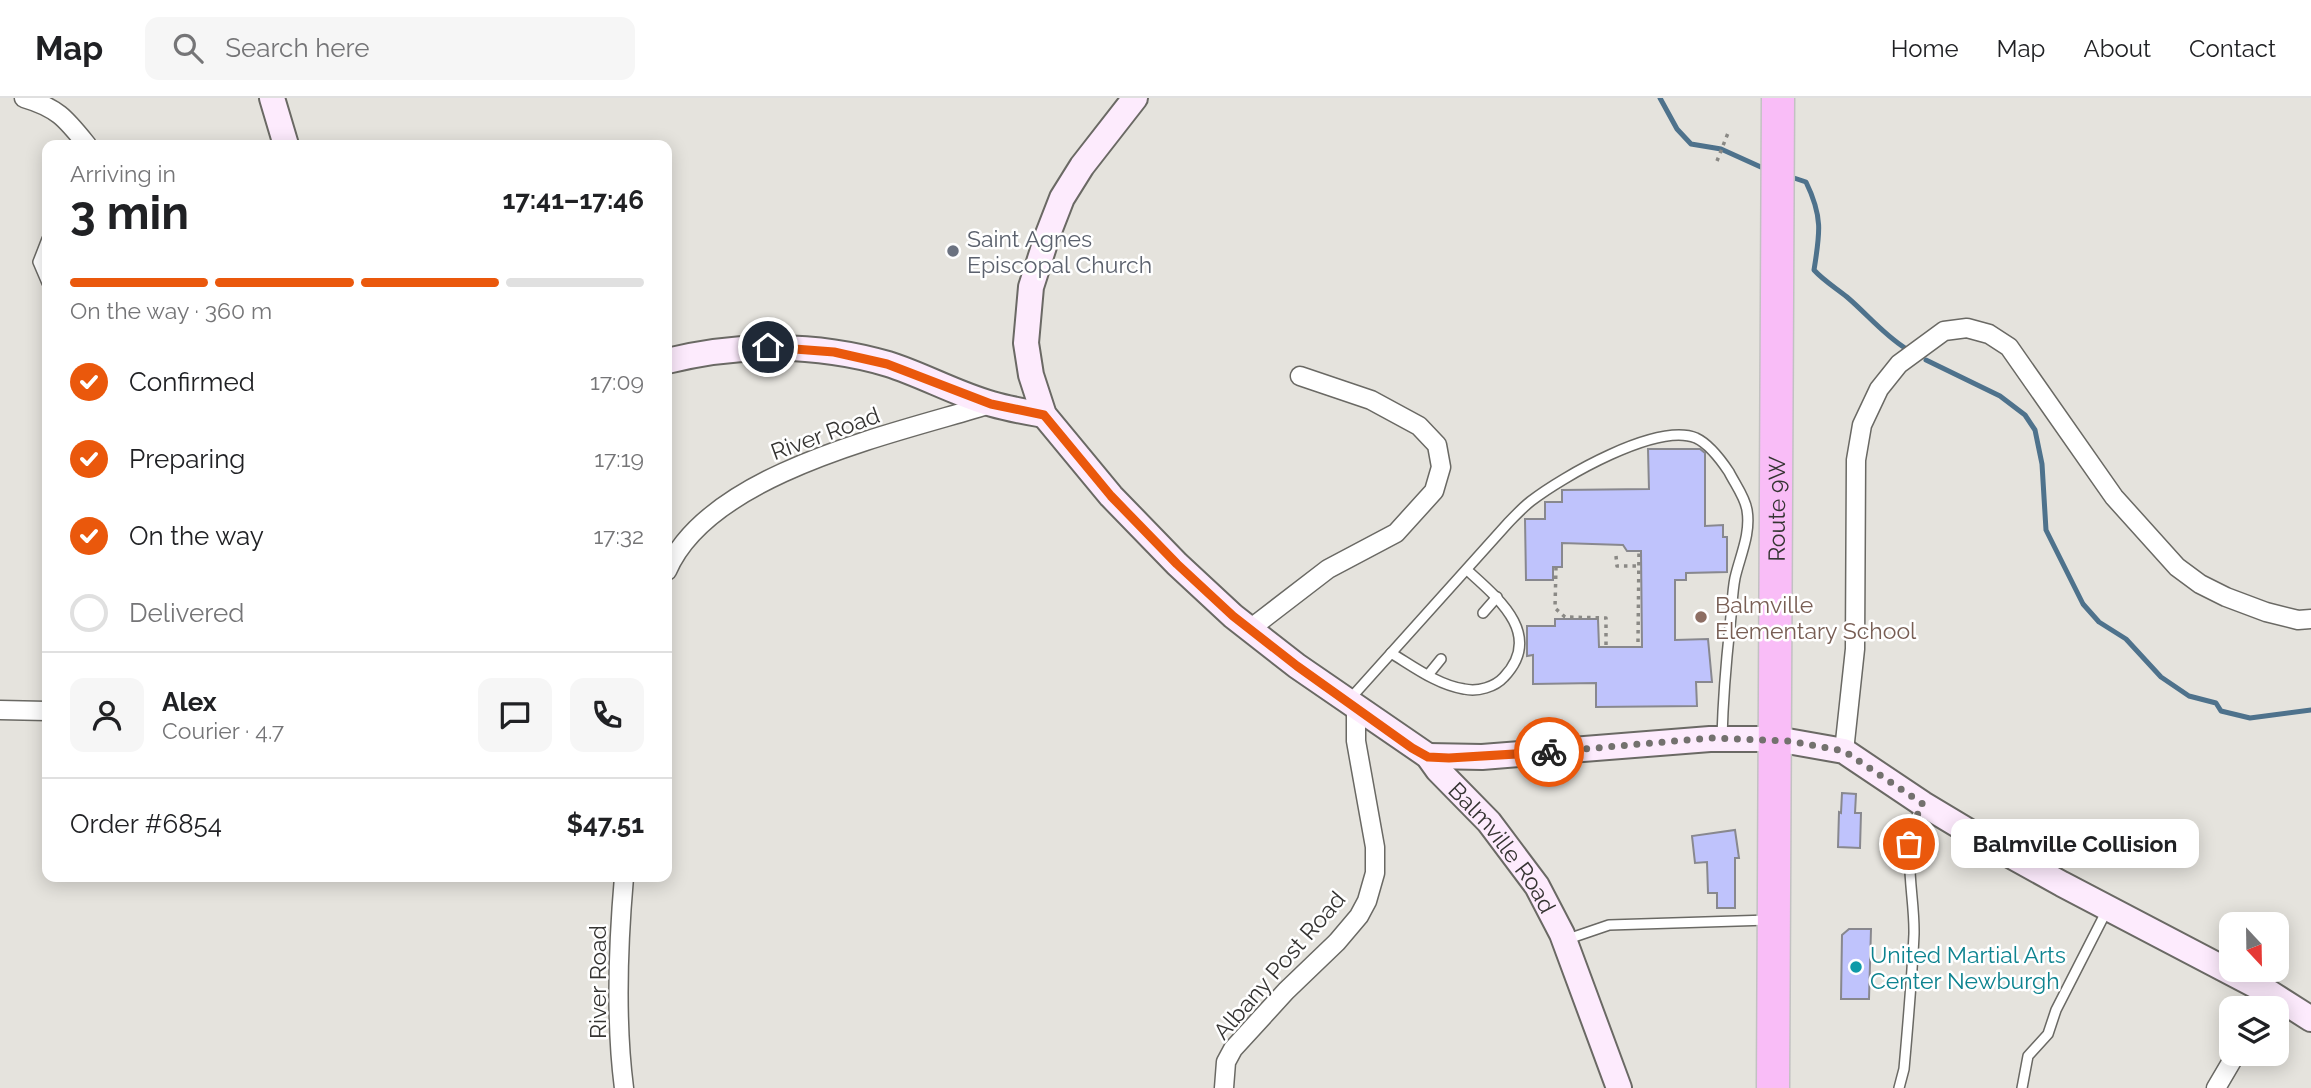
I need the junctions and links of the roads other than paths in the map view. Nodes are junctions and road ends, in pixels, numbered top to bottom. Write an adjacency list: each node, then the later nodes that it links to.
1 (24, 98): 5 (street)
2 (272, 98): 6 (street)
3 (1135, 98): 12 (street, Balmville Road)
4 (1778, 98): 26 (highway, Route 9W)
5 (83, 140)
6 (285, 140)
7 (42, 252): 8 (lane)
8 (42, 271)
9 (672, 360): 11 (street)
10 (1300, 376): 18 (street)
11 (991, 404): 12 (street); 13 (street, River Road)
12 (1044, 415): 18 (street, Balmville Road)
13 (672, 564)
14 (1467, 570): 15 (lane); 19 (lane); 25 (lane)
15 (1497, 597): 16 (lane); 21 (lane)
16 (1483, 614)
17 (2311, 619): 27 (street)
18 (1250, 629): 22 (street, Balmville Road)
19 (1391, 653): 21 (lane); 22 (lane)
20 (1441, 659): 21 (lane)
21 (1428, 675)
22 (1352, 705): 28 (street, Balmville Road); 39 (street, Albany Post Road)
23 (0, 710): 24 (street)
24 (42, 711)
25 (1722, 739): 26 (street); 28 (street)
26 (1776, 739): 27 (street); 32 (highway, Route 9W)
27 (1844, 751): 29 (street)
28 (1428, 757): 33 (street, Balmville Road)
29 (1923, 804): 31 (street); 42 (lane)
30 (624, 882): 38 (street, River Road)
31 (2108, 909): 34 (street); 43 (lane)
32 (1774, 920): 33 (lane); 41 (highway, Route 9W)
33 (1564, 940): 40 (street, Balmville Road)
34 (2257, 996)
35 (2289, 1010): 36 (street)
36 (2311, 1019)
37 (2229, 1066): 44 (street)
38 (624, 1088)
39 (1224, 1088)
40 (1619, 1088)
41 (1773, 1088)
42 (1899, 1088)
43 (2022, 1088)
44 (2216, 1088)

